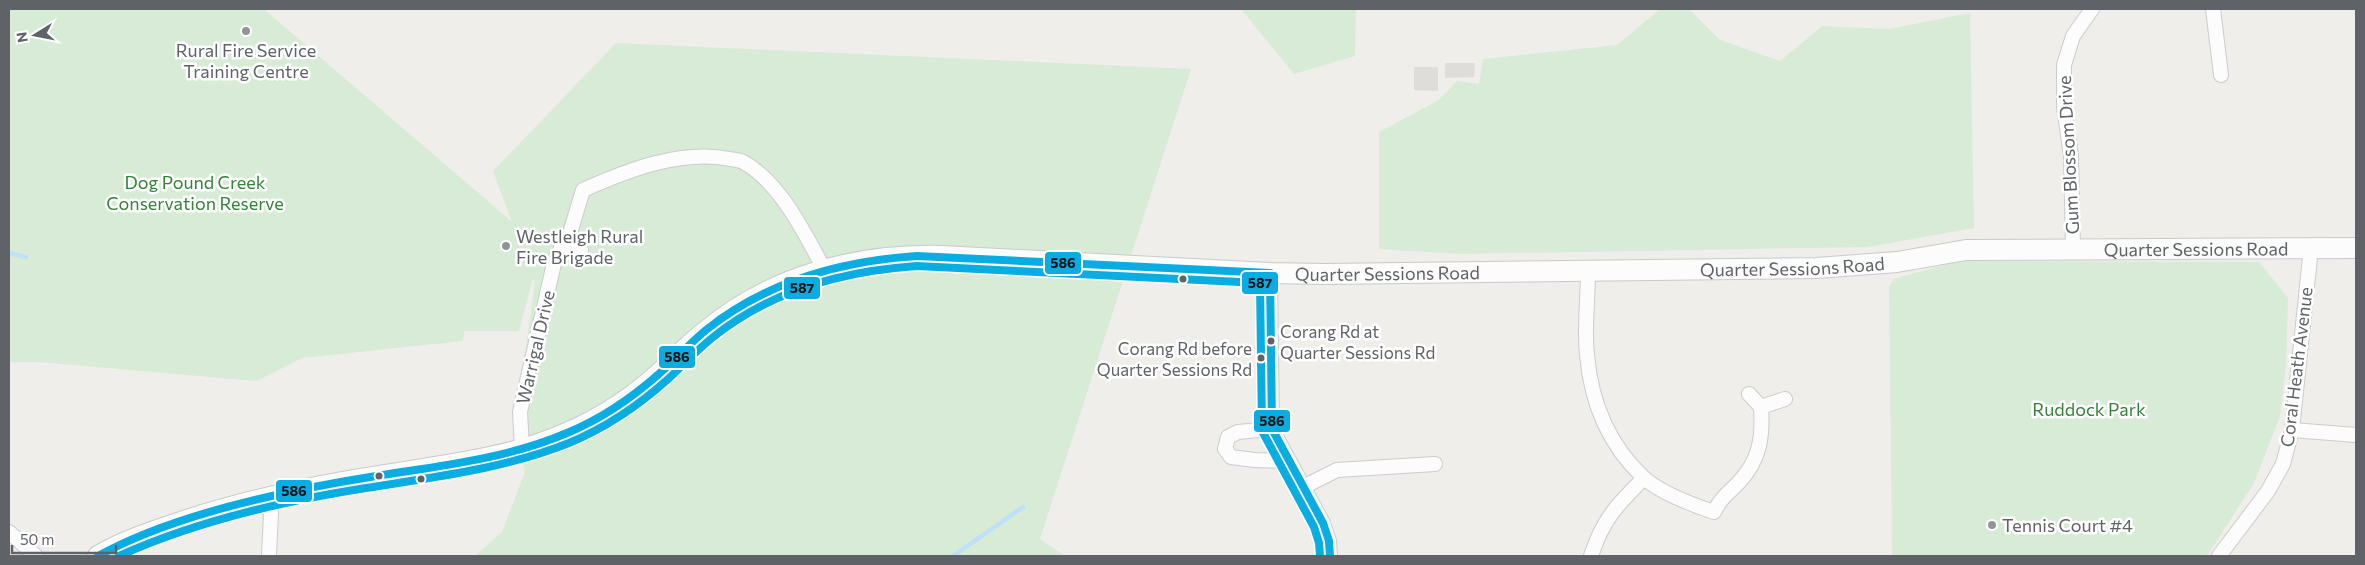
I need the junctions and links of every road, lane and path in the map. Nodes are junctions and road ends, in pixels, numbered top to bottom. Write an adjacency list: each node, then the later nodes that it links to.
1 (2213, 9): 3 (street)
2 (2089, 10): 7 (street, Gum Blossom Drive)
3 (2221, 75)
4 (562, 247): 8 (street); 9 (street, Warrigal Drive); 18 (street, Warrigal Drive)
5 (2312, 248): 6 (main road, Quarter Sessions Road); 7 (main road, Quarter Sessions Road); 16 (street, Coral Heath Avenue)
6 (2356, 248)
7 (2072, 249): 10 (main road, Quarter Sessions Road)
8 (581, 250)
9 (824, 269): 11 (main road, Quarter Sessions Road); 18 (main road, Quarter Sessions Road)
10 (1588, 271): 11 (main road, Quarter Sessions Road); 21 (street)
11 (1270, 274): 15 (street)
12 (1750, 394): 14 (street)
13 (1785, 399): 14 (street)
14 (1762, 407): 21 (street)
15 (1272, 429): 19 (street); 19 (street)
16 (2292, 430): 17 (street); 30 (street, Coral Heath Avenue)
17 (2356, 434)
18 (522, 448): 23 (main road, Quarter Sessions Road)
19 (1288, 461): 22 (street)
20 (1435, 464): 22 (street)
21 (1644, 478): 29 (street)
22 (1304, 486): 28 (street)
23 (270, 495): 26 (main road, Quarter Sessions Road); 27 (street)
24 (9, 532): 25 (street)
25 (36, 556)
26 (98, 556)
27 (269, 556)
28 (1330, 556)
29 (1591, 556)
30 (2219, 556)

